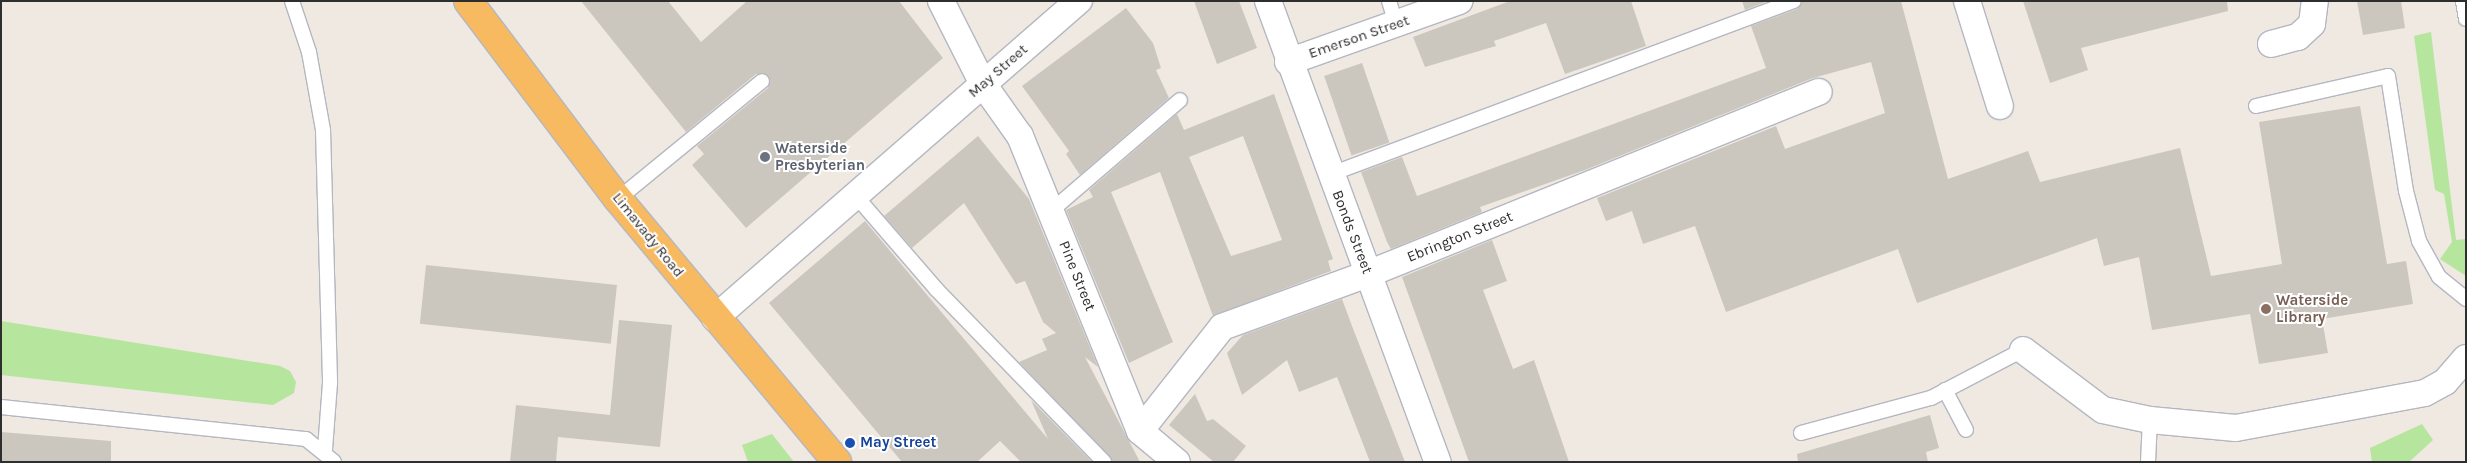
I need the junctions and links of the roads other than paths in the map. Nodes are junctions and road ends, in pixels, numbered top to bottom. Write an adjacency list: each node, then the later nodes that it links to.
1 (292, 1): 36 (lane)
2 (468, 1): 23 (highway, Limavady Road)
3 (941, 1): 16 (street, Pine Street)
4 (1079, 1): 16 (street, May Street)
5 (1268, 1): 14 (street, Bonds Street)
6 (1459, 1): 11 (street, Emerson Street)
7 (1794, 1): 21 (lane)
8 (1967, 1): 19 (street)
9 (2315, 1): 13 (street)
10 (2463, 1): 12 (lane)
11 (1393, 12): 14 (street, Emerson Street)
12 (2466, 19)
13 (2271, 44)
14 (1288, 62): 21 (street, Bonds Street)
15 (762, 81): 23 (lane)
16 (983, 84): 22 (street, May Street); 24 (street, Pine Street)
17 (1819, 92): 25 (street, Ebrington Street)
18 (1180, 100): 24 (lane)
19 (2000, 106)
20 (2256, 106): 26 (lane)
21 (1330, 174): 25 (street, Bonds Street)
22 (855, 195): 27 (street, May Street); 40 (lane)
23 (618, 199): 27 (highway, Limavady Road)
24 (1050, 211): 34 (street, Pine Street)
25 (1368, 274): 34 (street, Ebrington Street); 41 (street, Bonds Street)
26 (2466, 299)
27 (715, 318): 39 (highway, Limavady Road)
28 (2023, 350): 30 (lane); 32 (street)
29 (2466, 358): 32 (street)
30 (1945, 390): 33 (lane); 35 (lane)
31 (1, 407): 36 (lane)
32 (2150, 420): 42 (lane)
33 (1966, 430)
34 (1140, 431): 37 (street, Pine Street)
35 (1801, 433)
36 (325, 450): 38 (lane)
37 (1163, 457)
38 (334, 462)
39 (837, 462)
40 (1104, 462)
41 (1438, 462)
42 (2148, 462)

